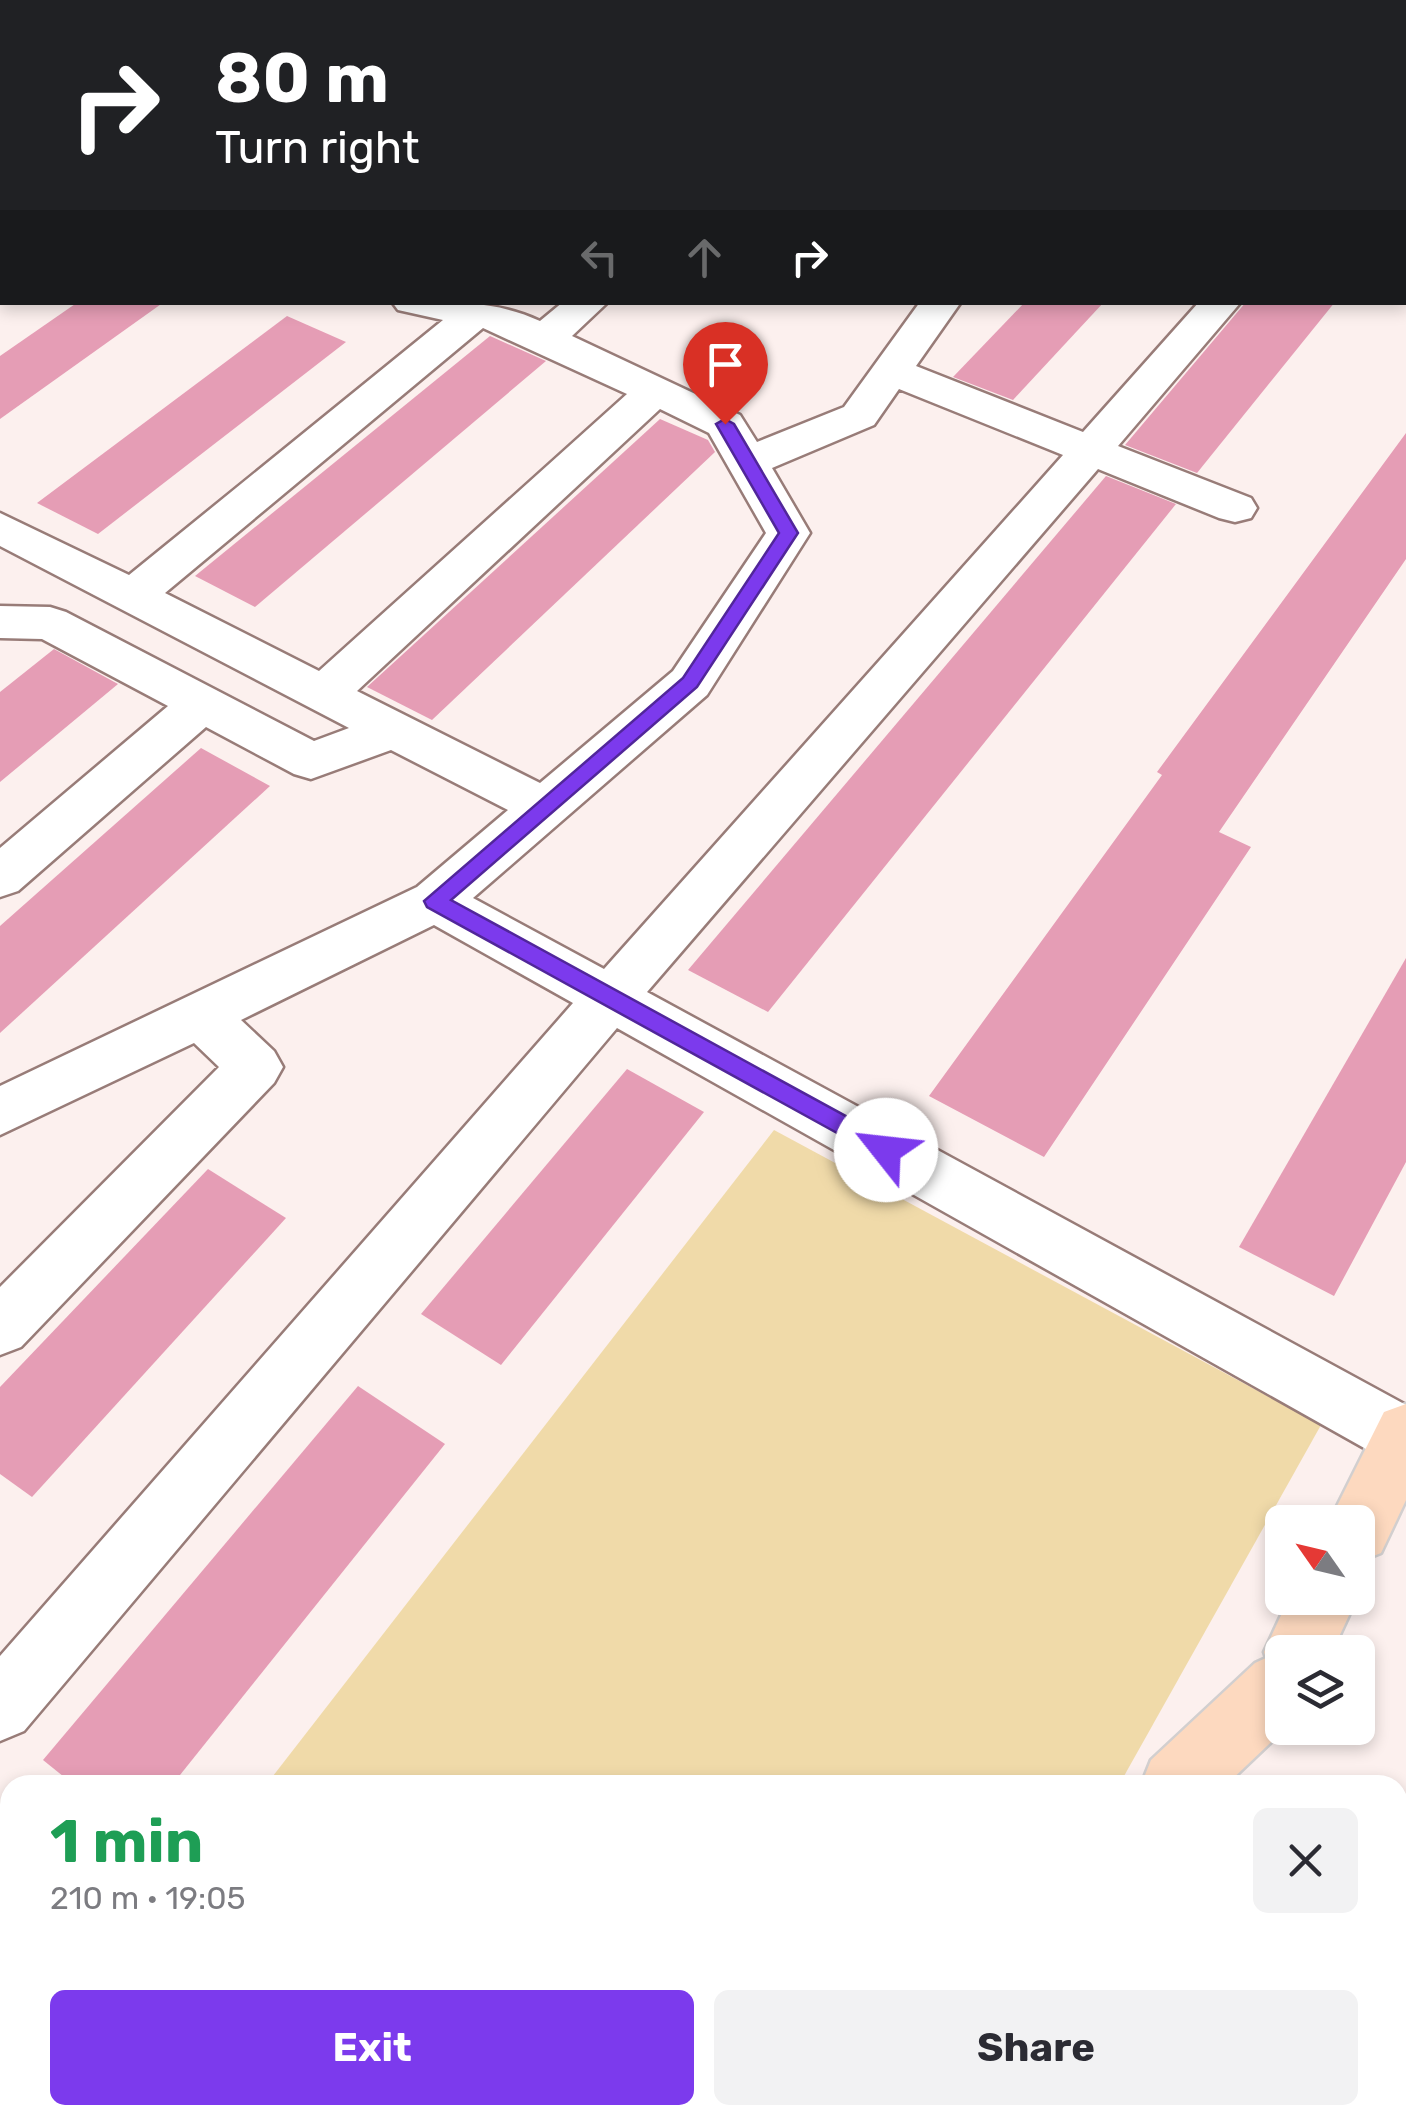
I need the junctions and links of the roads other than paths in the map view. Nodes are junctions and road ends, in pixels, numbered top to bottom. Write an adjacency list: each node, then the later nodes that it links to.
1 (426, 305): 5 (street)
2 (584, 305): 6 (street)
3 (939, 305): 7 (street)
4 (1218, 305): 9 (street)
5 (474, 315): 6 (street); 13 (street)
6 (544, 339): 8 (street)
7 (891, 372): 9 (street); 10 (street)
8 (655, 391): 10 (street); 15 (street)
9 (1088, 450): 11 (street); 21 (street)
10 (748, 462): 18 (street)
11 (1235, 508)
12 (0, 528): 13 (street)
13 (132, 596): 15 (street)
14 (8, 629): 16 (street)
15 (324, 694): 17 (street)
16 (202, 704): 17 (street); 19 (street)
17 (393, 730): 18 (street)
18 (544, 808): 20 (street)
19 (0, 877)
20 (435, 901): 21 (street); 22 (street)
21 (610, 998): 25 (street); 28 (street)
22 (201, 1016): 23 (street); 24 (street)
23 (0, 1112)
24 (0, 1328)
25 (1405, 1435): 26 (main road)
26 (1370, 1505)
27 (1265, 1695): 30 (main road)
28 (0, 1707)
29 (1265, 1718): 31 (main road)
30 (1186, 1775)
31 (1238, 1775)

